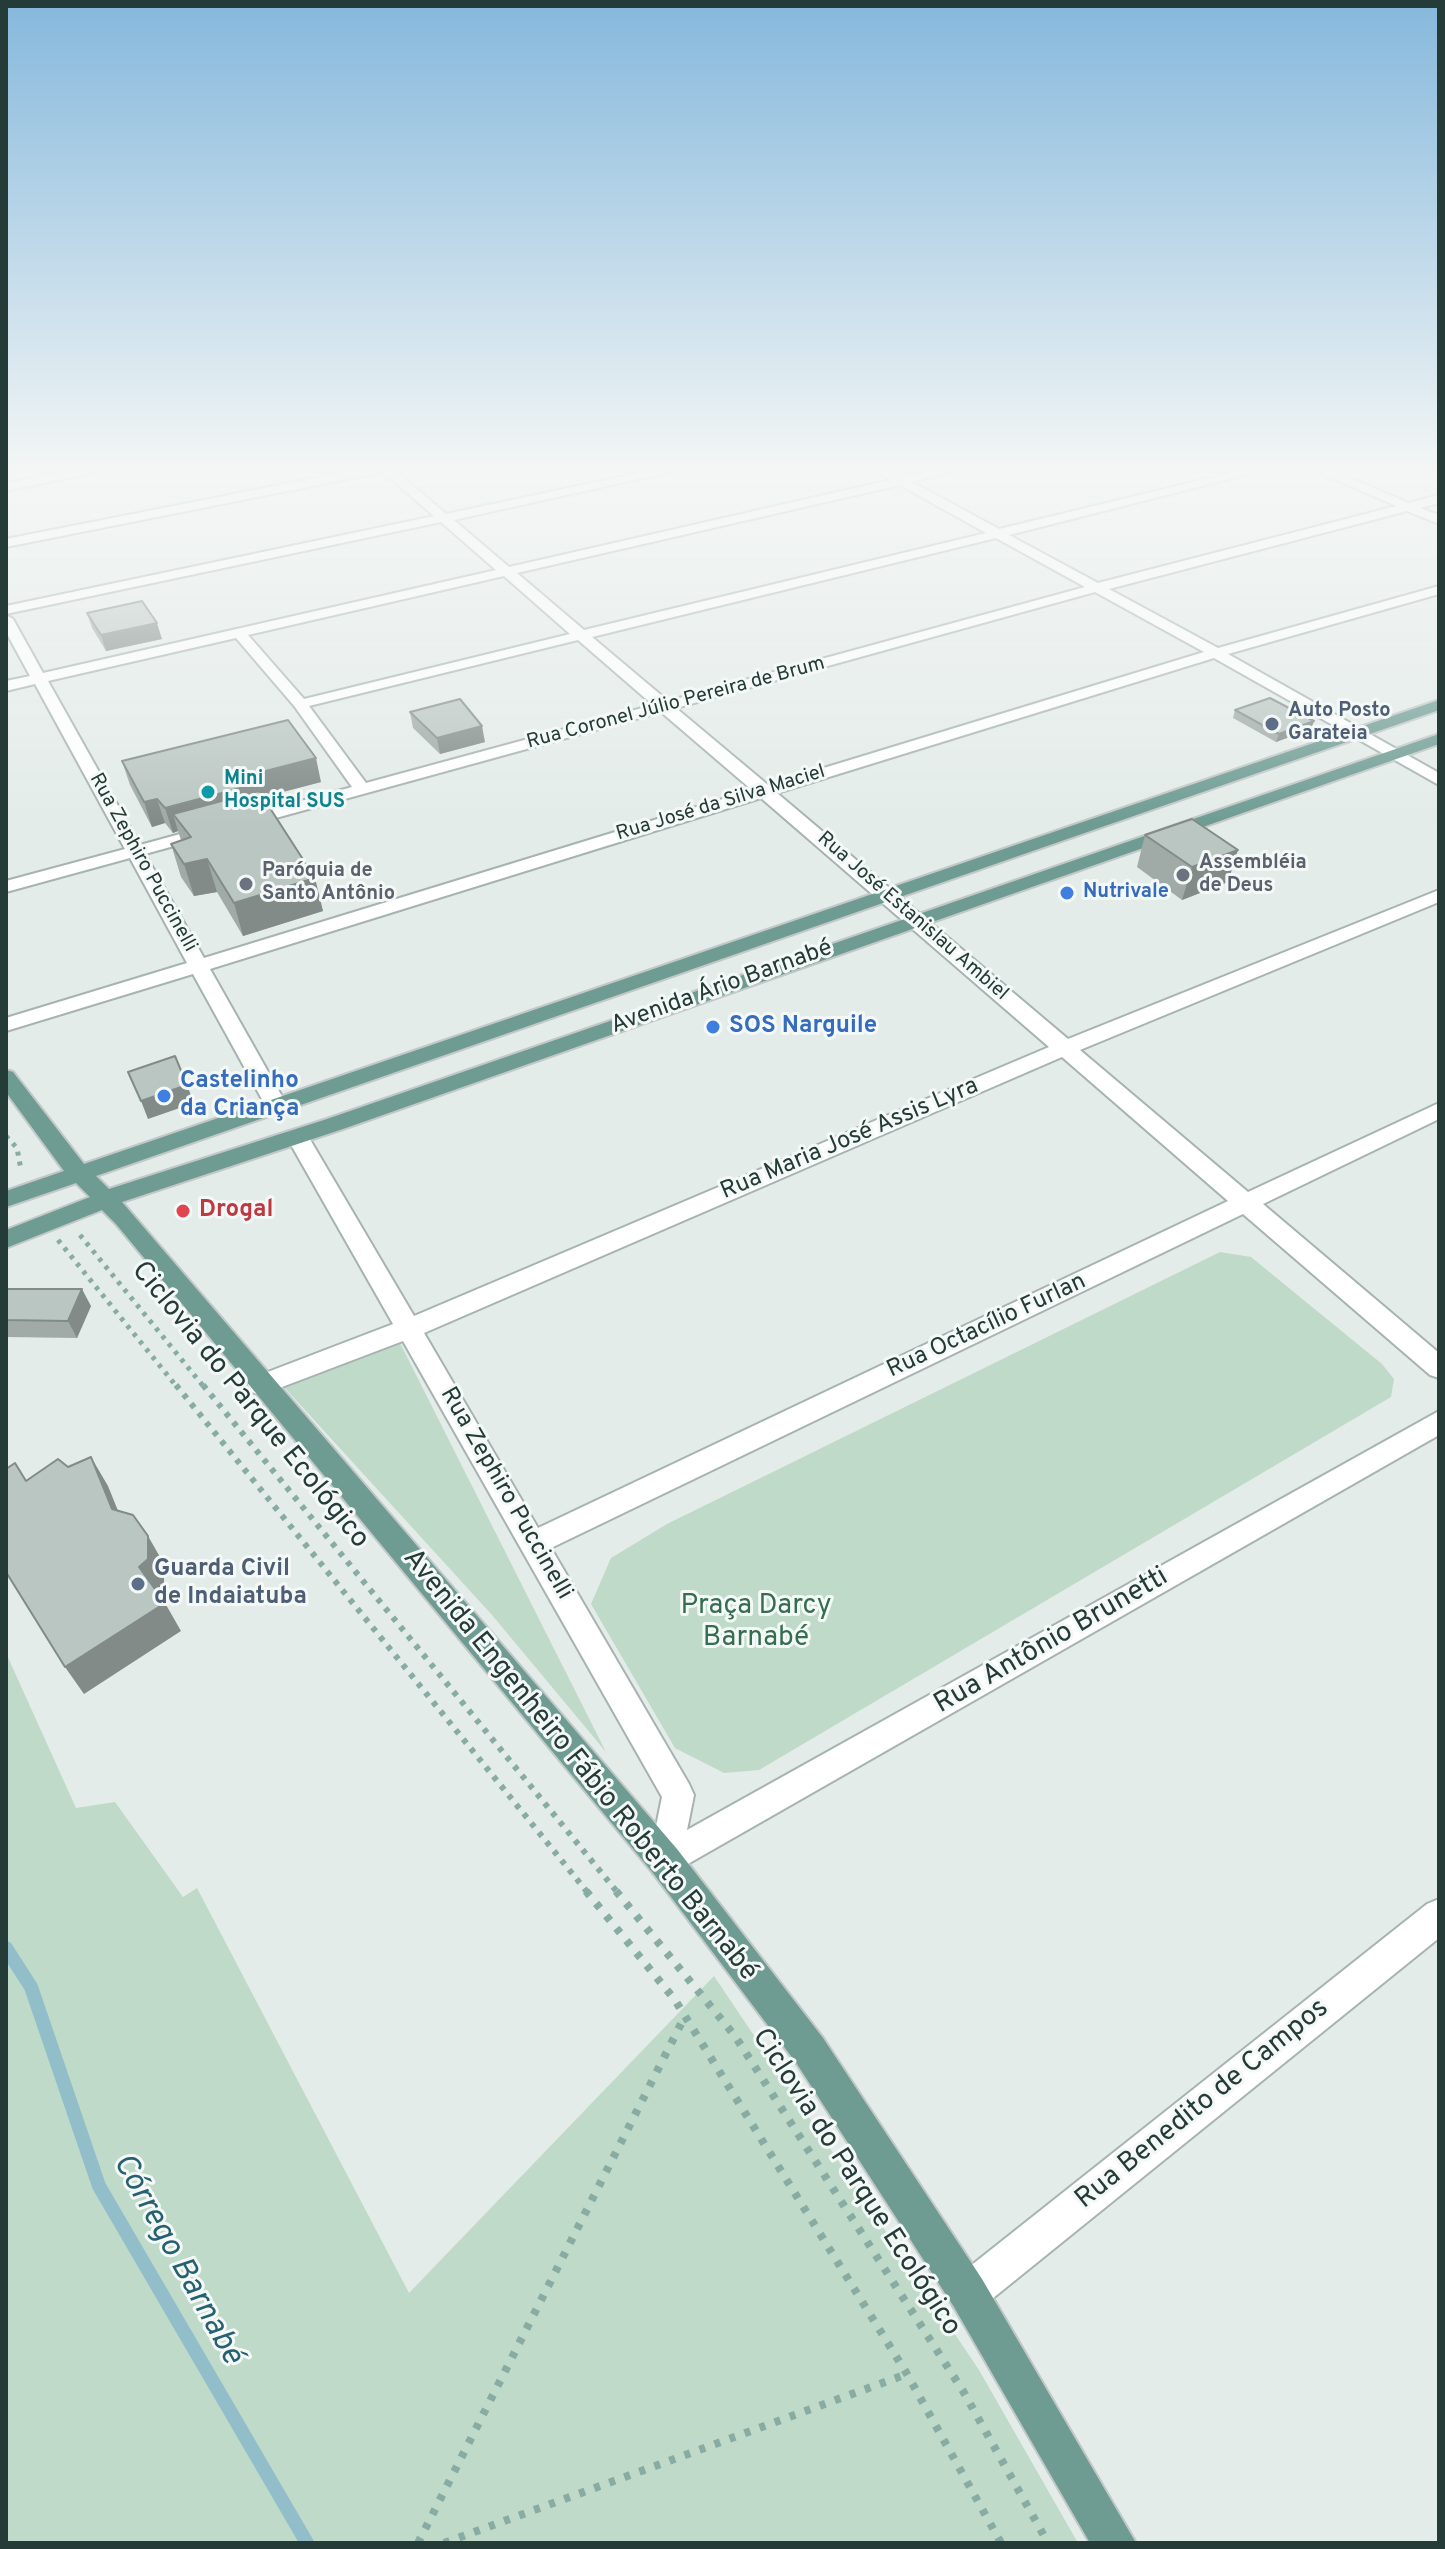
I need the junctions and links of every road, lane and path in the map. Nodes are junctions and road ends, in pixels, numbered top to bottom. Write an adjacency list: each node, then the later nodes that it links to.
1 (126, 585): 9 (street)
2 (454, 585): 11 (street)
3 (521, 585): 12 (street, Rua José Estanislau Ambiel)
4 (784, 585): 12 (street)
5 (1090, 585): 7 (street)
6 (1108, 585): 7 (street, Rua Coronel Júlio Pereira de Brum)
7 (1096, 588): 13 (street); 18 (street, Rua Coronel Júlio Pereira de Brum)
8 (1439, 590): 13 (street, Rua José da Silva Maciel)
9 (6, 610)
10 (6, 619): 14 (street, Rua Zephiro Puccinelli)
11 (240, 634): 14 (street); 16 (street)
12 (580, 634): 16 (street); 18 (street, Rua José Estanislau Ambiel)
13 (1216, 653): 19 (street); 24 (street, Rua José da Silva Maciel)
14 (40, 678): 15 (street); 25 (street, Rua Zephiro Puccinelli)
15 (6, 686)
16 (300, 704): 23 (street)
17 (1439, 705): 19 (main road, Avenida Ário Barnabé)
18 (666, 707): 23 (street, Rua Coronel Júlio Pereira de Brum); 24 (street, Rua José Estanislau Ambiel)
19 (1357, 734): 21 (street); 27 (main road, Avenida Ário Barnabé)
20 (1439, 739): 21 (main road, Avenida Ário Barnabé)
21 (1394, 755): 22 (street); 29 (main road, Avenida Ário Barnabé)
22 (1439, 780)
23 (362, 790): 25 (street, Rua Coronel Júlio Pereira de Brum)
24 (765, 790): 27 (street, Rua José Estanislau Ambiel); 30 (street, Rua José da Silva Maciel)
25 (136, 849): 26 (street, Rua Coronel Júlio Pereira de Brum); 30 (street, Rua Zephiro Puccinelli)
26 (6, 887)
27 (884, 895): 29 (street, Rua José Estanislau Ambiel); 34 (main road, Avenida Ário Barnabé)
28 (1439, 895): 32 (street, Rua Maria José Assis Lyra)
29 (914, 920): 32 (street, Rua José Estanislau Ambiel); 37 (main road, Avenida Ário Barnabé)
30 (199, 964): 31 (street, Rua José da Silva Maciel); 34 (street, Rua Zephiro Puccinelli)
31 (6, 1025)
32 (1065, 1048): 42 (street, Rua José Estanislau Ambiel); 46 (street, Rua Maria José Assis Lyra)
33 (6, 1077): 39 (main road, Avenida Engenheiro Fábio Roberto Barnabé)
34 (277, 1107): 39 (main road, Avenida Ário Barnabé)
35 (1439, 1110): 42 (street, Rua Octacílio Furlan)
36 (6, 1136): 38 (path)
37 (297, 1136): 41 (main road, Avenida Ário Barnabé); 46 (street, Rua Zephiro Puccinelli)
38 (22, 1174)
39 (82, 1174): 40 (main road, Avenida Ário Barnabé); 41 (main road, Avenida Engenheiro Fábio Roberto Barnabé)
40 (6, 1199)
41 (106, 1199): 45 (main road, Avenida Ário Barnabé); 48 (main road, Avenida Engenheiro Fábio Roberto Barnabé)
42 (1246, 1204): 47 (street, Rua José Estanislau Ambiel); 50 (street, Rua Octacílio Furlan)
43 (80, 1235): 59 (path, Ciclovia do Parque Ecológico)
44 (59, 1236): 53 (path)
45 (6, 1239)
46 (410, 1328): 48 (street, Rua Maria José Assis Lyra); 50 (street, Rua Zephiro Puccinelli)
47 (1439, 1368)
48 (261, 1385): 51 (main road, Avenida Engenheiro Fábio Roberto Barnabé)
49 (1439, 1422): 51 (street, Rua Antônio Brunetti)
50 (534, 1543): 51 (street, Rua Zephiro Puccinelli)
51 (665, 1861): 54 (main road, Avenida Engenheiro Fábio Roberto Barnabé)
52 (1439, 1916): 54 (street, Rua Benedito de Campos)
53 (685, 2016): 55 (path); 56 (path)
54 (968, 2293): 60 (main road, Avenida Engenheiro Fábio Roberto Barnabé)
55 (907, 2374): 57 (path); 58 (path)
56 (418, 2543)
57 (444, 2543)
58 (1001, 2543)
59 (1048, 2543)
60 (1114, 2543)

